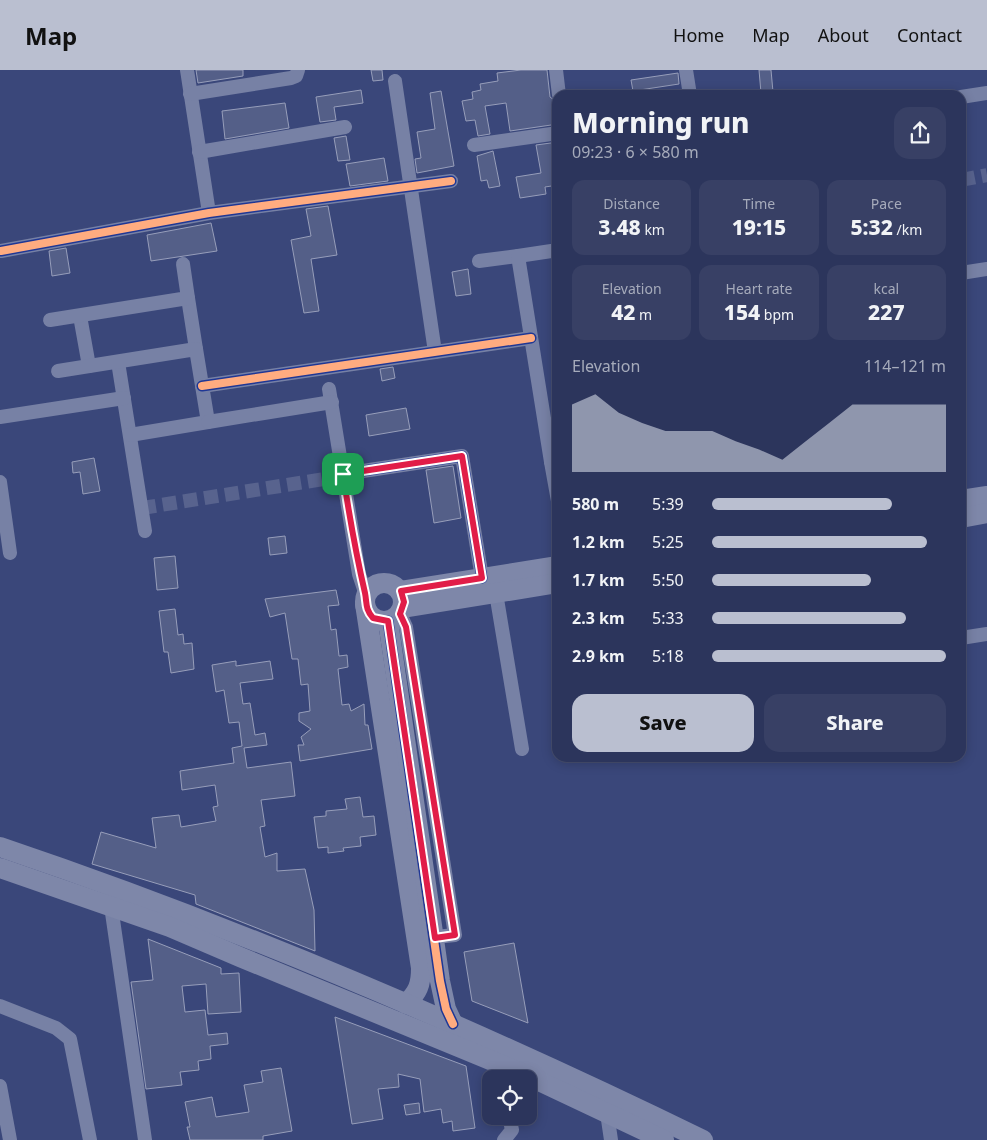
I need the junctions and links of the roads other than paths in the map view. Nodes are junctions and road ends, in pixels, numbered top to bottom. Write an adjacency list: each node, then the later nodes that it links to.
1 (186, 70): 9 (street)
2 (298, 70): 9 (street)
3 (556, 70): 6 (street)
4 (686, 70): 7 (street)
5 (395, 81): 16 (street)
6 (558, 90)
7 (689, 90)
8 (987, 93): 10 (street)
9 (190, 94): 14 (street)
10 (966, 96)
11 (344, 127): 14 (street)
12 (552, 134): 13 (street)
13 (474, 145)
14 (199, 152): 17 (street)
15 (451, 181): 16 (street)
16 (411, 188): 17 (street); 30 (street)
17 (209, 213): 18 (street)
18 (1, 251)
19 (552, 251): 20 (street)
20 (518, 256): 21 (street); 28 (street)
21 (479, 261)
22 (183, 264): 25 (street)
23 (987, 269): 24 (street)
24 (966, 272)
25 (188, 298): 26 (street); 29 (street)
26 (80, 316): 27 (street); 32 (street)
27 (50, 320)
28 (531, 338): 30 (street); 39 (street)
29 (196, 349): 31 (street); 34 (street)
30 (435, 352): 34 (street)
31 (118, 362): 32 (street); 35 (street)
32 (89, 366): 33 (street)
33 (58, 371)
34 (202, 386): 37 (street)
35 (124, 398): 36 (street); 38 (street)
36 (0, 417)
37 (208, 422): 38 (street); 40 (street)
38 (130, 435): 46 (street)
39 (552, 451)
40 (343, 474): 49 (street); 52 (street)
41 (0, 482): 47 (street)
42 (987, 496): 43 (main road)
43 (966, 499)
44 (987, 514): 45 (main road)
45 (966, 517)
46 (145, 531)
47 (10, 553)
48 (552, 567): 49 (main road)
49 (482, 578): 53 (main road)
50 (552, 584): 51 (main road)
51 (496, 593): 53 (main road); 56 (street)
52 (365, 600): 53 (main road); 53 (main road); 62 (main road)
53 (398, 609): 64 (main road)
54 (987, 634): 55 (street)
55 (966, 637)
56 (522, 749)
57 (0, 847): 60 (main road)
58 (0, 868): 59 (main road)
59 (111, 906): 61 (main road); 73 (street)
60 (341, 978): 61 (main road); 62 (main road)
61 (341, 999): 65 (main road)
62 (406, 1004): 64 (main road)
63 (0, 1006): 72 (street)
64 (453, 1024): 70 (main road)
65 (499, 1070)
66 (537, 1085): 68 (main road)
67 (0, 1086): 71 (street)
68 (607, 1113): 70 (main road); 75 (street)
69 (511, 1125): 74 (street)
70 (671, 1136): 76 (main road)
71 (10, 1140)
72 (90, 1140)
73 (145, 1140)
74 (504, 1140)
75 (611, 1140)
76 (703, 1140)

